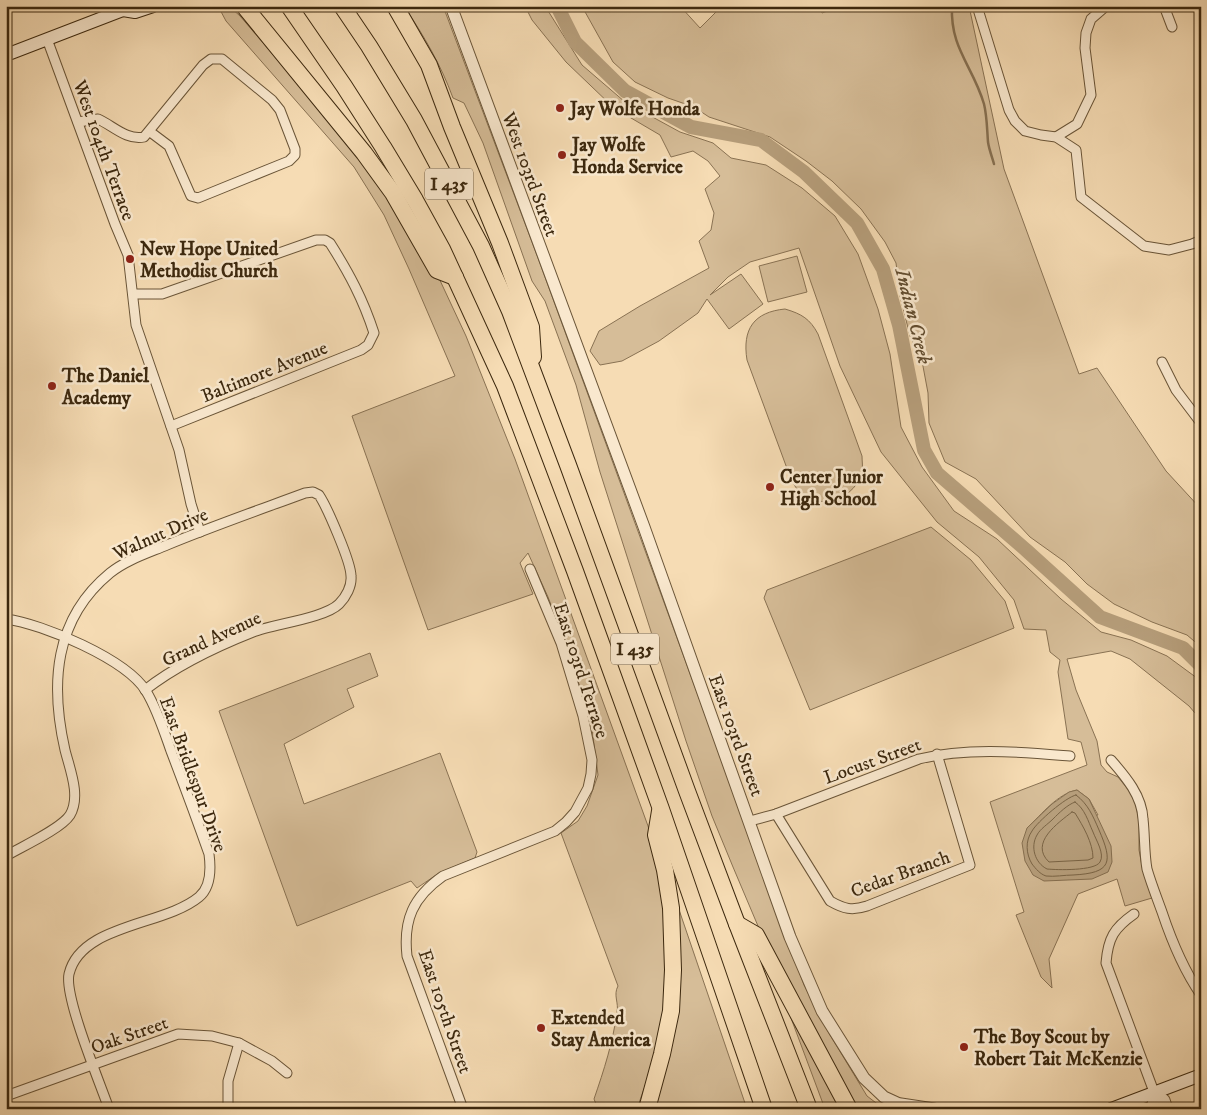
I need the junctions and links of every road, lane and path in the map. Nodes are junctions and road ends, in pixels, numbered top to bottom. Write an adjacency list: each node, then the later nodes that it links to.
1 (153, 6): 10 (main road)
2 (289, 6): 18 (highway, I 435)
3 (342, 6): 22 (highway, I 435)
4 (396, 6): 22 (highway)
5 (451, 6): 20 (street, West 103rd Street)
6 (977, 6): 16 (street)
7 (1106, 6): 16 (street)
8 (1164, 6): 11 (street)
9 (244, 7): 18 (highway)
10 (118, 9): 12 (main road)
11 (1172, 27)
12 (46, 39): 13 (main road); 14 (street, West 104th Terrace)
13 (6, 55)
14 (78, 122): 15 (street); 19 (street, West 104th Terrace)
15 (148, 131): 15 (street)
16 (1056, 137): 17 (street)
17 (1201, 240)
18 (455, 277): 35 (highway, I 435)
19 (133, 294): 24 (street, West 104th Terrace); 24 (street, Baltimore Avenue)
20 (579, 354): 37 (street, East 103rd Street)
21 (1162, 362): 23 (street)
22 (534, 374): 40 (highway, I 435)
23 (1199, 418)
24 (170, 426): 25 (street, West 104th Terrace)
25 (200, 532): 27 (street, Walnut Drive); 29 (street, Walnut Drive)
26 (530, 569): 31 (street, East 103rd Terrace)
27 (345, 595): 30 (street, Grand Avenue)
28 (6, 619): 29 (street, East Bridlespur Drive)
29 (64, 638): 30 (street, East Bridlespur Drive); 38 (street, Walnut Drive)
30 (145, 690): 43 (street, East Bridlespur Drive)
31 (591, 754): 51 (street, East 105th Street)
32 (937, 754): 33 (street, Locust Street); 36 (street, Locust Street); 36 (street, Cedar Branch)
33 (1070, 756)
34 (1111, 760): 41 (street)
35 (660, 809): 52 (highway); 53 (highway, I 435)
36 (776, 814): 37 (street, Locust Street)
37 (750, 821): 48 (street, East 103rd Street)
38 (6, 856)
39 (1134, 914): 46 (street)
40 (737, 924): 54 (highway, I 435); 55 (highway)
41 (1201, 995)
42 (239, 1043): 43 (street, Oak Street); 44 (street, Oak Street); 50 (street)
43 (93, 1063): 47 (street, Oak Street); 49 (street, East Bridlespur Drive)
44 (287, 1073)
45 (1201, 1075): 46 (main road)
46 (1154, 1092): 57 (main road); 58 (street); 59 (street)
47 (6, 1096)
48 (905, 1106): 56 (street, East 103rd Street)
49 (109, 1109)
50 (228, 1109)
51 (464, 1109)
52 (647, 1109)
53 (764, 1109)
54 (809, 1109)
55 (849, 1109)
56 (934, 1109)
57 (1111, 1109)
58 (1153, 1109)
59 (1167, 1109)

